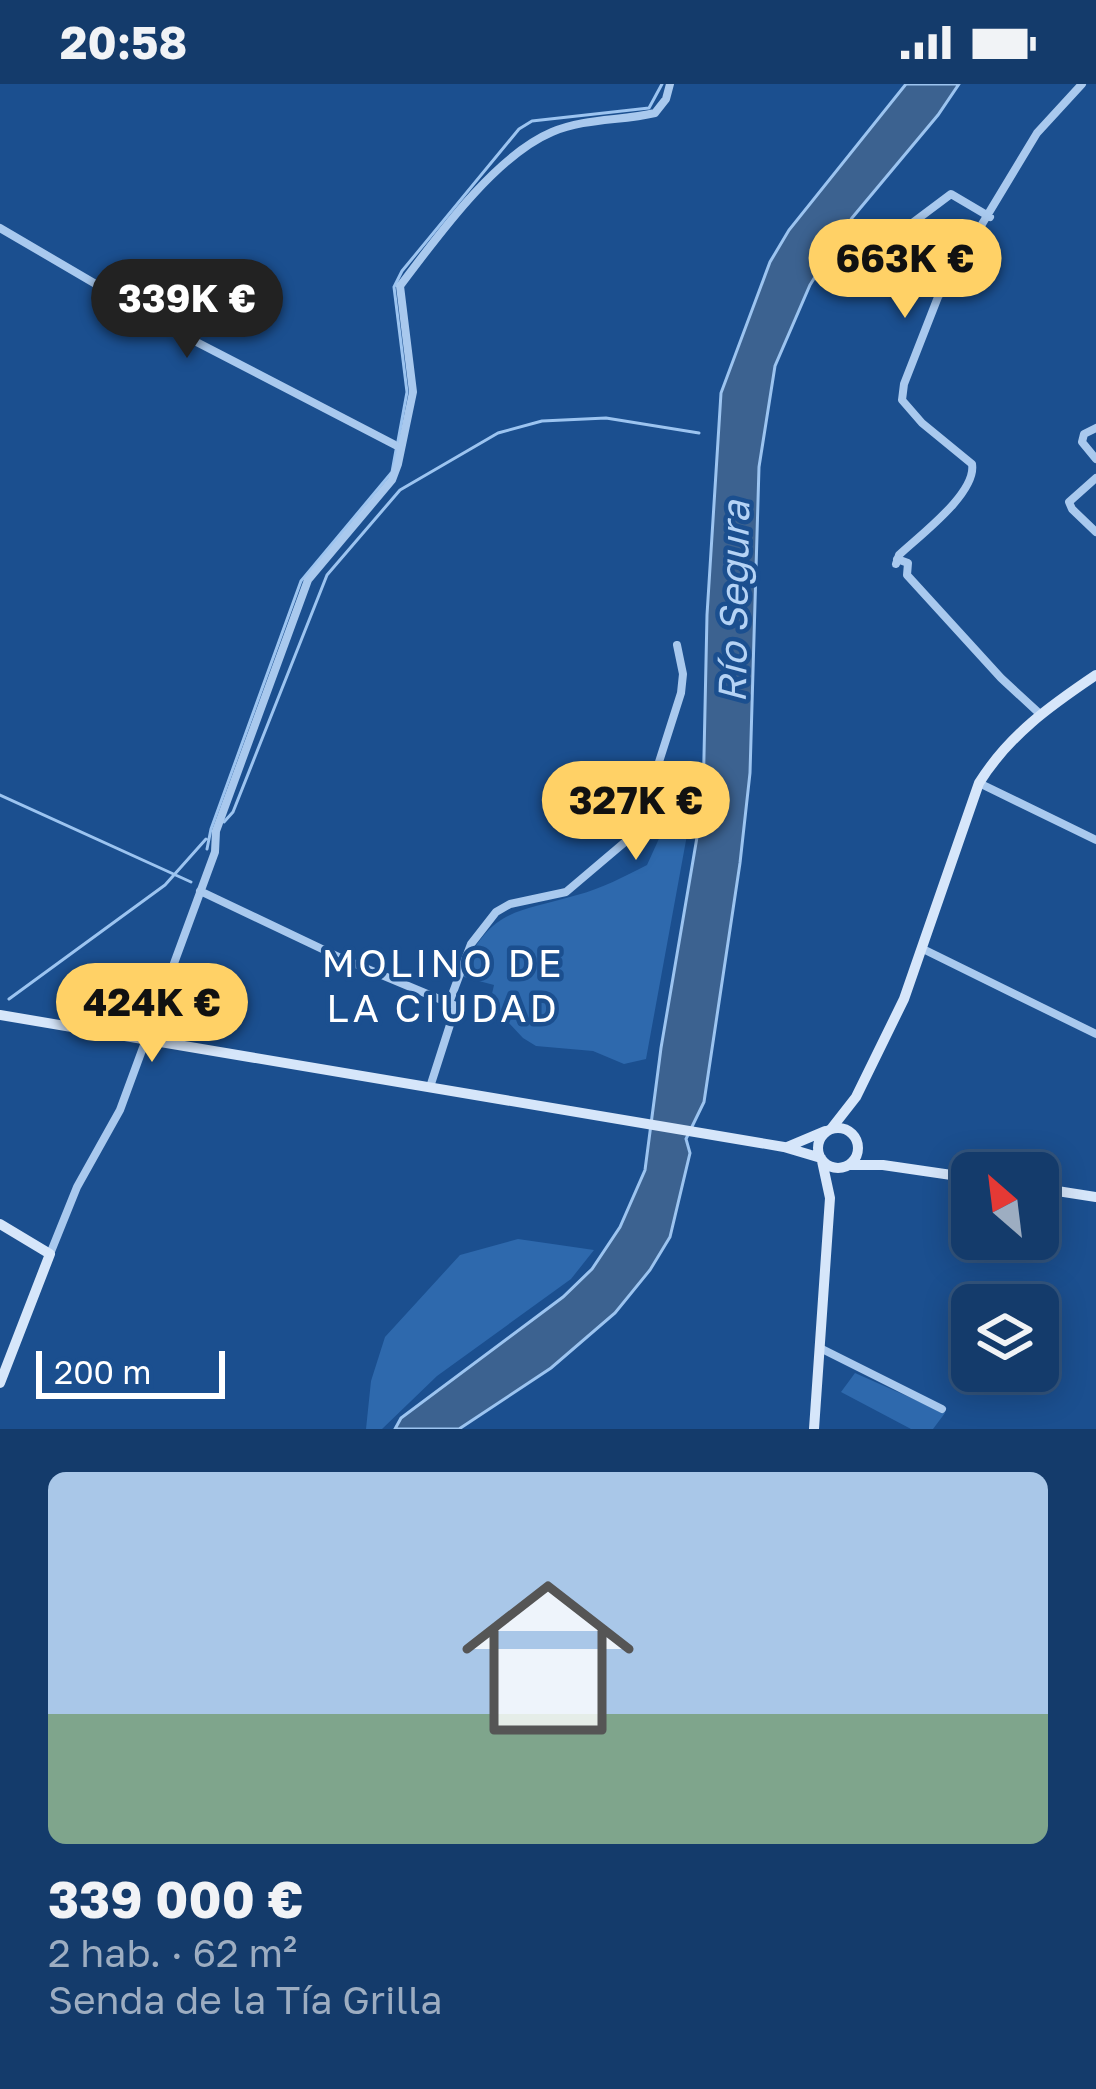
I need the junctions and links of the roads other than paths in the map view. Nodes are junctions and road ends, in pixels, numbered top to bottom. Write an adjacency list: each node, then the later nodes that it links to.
1 (670, 84): 7 (street)
2 (1082, 84): 3 (street)
3 (990, 217): 5 (street); 13 (street)
4 (0, 229): 7 (street)
5 (867, 257)
6 (1096, 428): 8 (street)
7 (401, 448): 16 (street)
8 (1096, 459)
9 (1096, 478): 10 (street)
10 (1096, 532)
11 (677, 645): 18 (street)
12 (1096, 675): 13 (main road)
13 (1040, 714): 14 (main road)
14 (980, 783): 15 (street); 17 (main road)
15 (1096, 840)
16 (200, 891): 18 (street); 21 (street)
17 (922, 949): 20 (street); 23 (main road)
18 (449, 1004): 22 (street)
19 (0, 1016): 21 (main road)
20 (1096, 1034)
21 (147, 1040): 22 (main road); 35 (street)
22 (430, 1087): 26 (main road)
23 (856, 1096): 24 (main road); 25 (main road)
24 (830, 1129): 25 (main road); 26 (main road); 27 (main road)
25 (857, 1142): 28 (main road); 29 (main road)
26 (784, 1147): 27 (main road)
27 (821, 1160): 29 (main road); 33 (main road)
28 (883, 1165): 29 (main road); 30 (main road)
29 (847, 1166): 33 (main road)
30 (951, 1175)
31 (1059, 1191): 32 (main road)
32 (1096, 1197)
33 (830, 1198): 36 (main road)
34 (0, 1224): 35 (main road)
35 (50, 1254): 37 (main road)
36 (820, 1348): 38 (street); 39 (main road)
37 (0, 1383)
38 (942, 1409)
39 (814, 1429)

